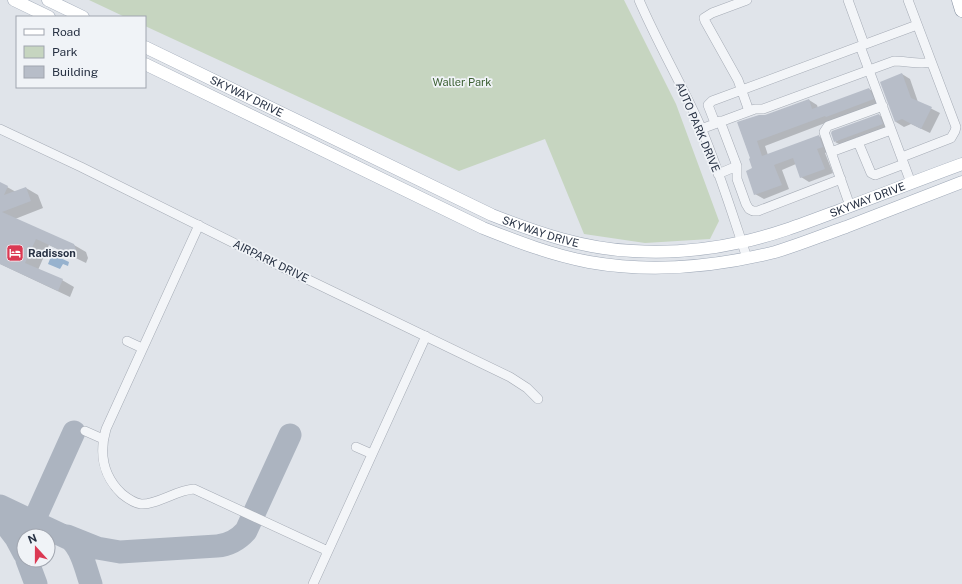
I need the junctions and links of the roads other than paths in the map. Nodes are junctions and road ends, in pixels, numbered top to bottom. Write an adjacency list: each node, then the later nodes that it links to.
1 (14, 0): 9 (main road)
2 (48, 0): 10 (main road)
3 (639, 0): 22 (street, AUTO PARK DRIVE)
4 (746, 0): 17 (street)
5 (848, 0): 12 (street)
6 (908, 0): 11 (street)
7 (959, 0): 8 (highway)
8 (962, 10)
9 (47, 16)
10 (81, 16)
11 (917, 24): 12 (street); 14 (street)
12 (862, 45): 16 (street); 17 (street)
13 (146, 47): 35 (main road, SKYWAY DRIVE)
14 (931, 62): 16 (street); 26 (street)
15 (146, 64): 36 (main road, SKYWAY DRIVE)
16 (869, 70): 18 (street); 19 (street)
17 (742, 90): 19 (street); 20 (street)
18 (883, 106): 23 (street); 25 (street)
19 (749, 110): 20 (street)
20 (718, 122): 22 (street); 28 (street)
21 (0, 129): 34 (street, AIRPARK DRIVE)
22 (701, 129): 29 (street, AUTO PARK DRIVE)
23 (891, 130): 24 (street); 26 (street)
24 (858, 142): 25 (street); 26 (street)
25 (831, 152): 30 (street)
26 (903, 161): 32 (street)
27 (962, 164): 32 (main road, SKYWAY DRIVE)
28 (737, 166): 29 (street); 30 (street)
29 (718, 174): 35 (street, AUTO PARK DRIVE)
30 (841, 179): 33 (street)
31 (962, 182): 36 (main road, SKYWAY DRIVE)
32 (911, 183): 33 (main road, SKYWAY DRIVE)
33 (850, 206): 35 (main road, SKYWAY DRIVE)
34 (199, 225): 37 (street, AIRPARK DRIVE); 39 (street)
35 (741, 242): 36 (street, AUTO PARK DRIVE)
36 (746, 258)
37 (426, 336): 40 (street, AIRPARK DRIVE); 44 (street)
38 (127, 340): 39 (street)
39 (142, 348): 42 (street)
40 (538, 399)
41 (86, 431): 42 (street)
42 (103, 438): 45 (street)
43 (356, 447): 44 (street)
44 (372, 454): 45 (street)
45 (328, 551): 46 (street)
46 (313, 584)

